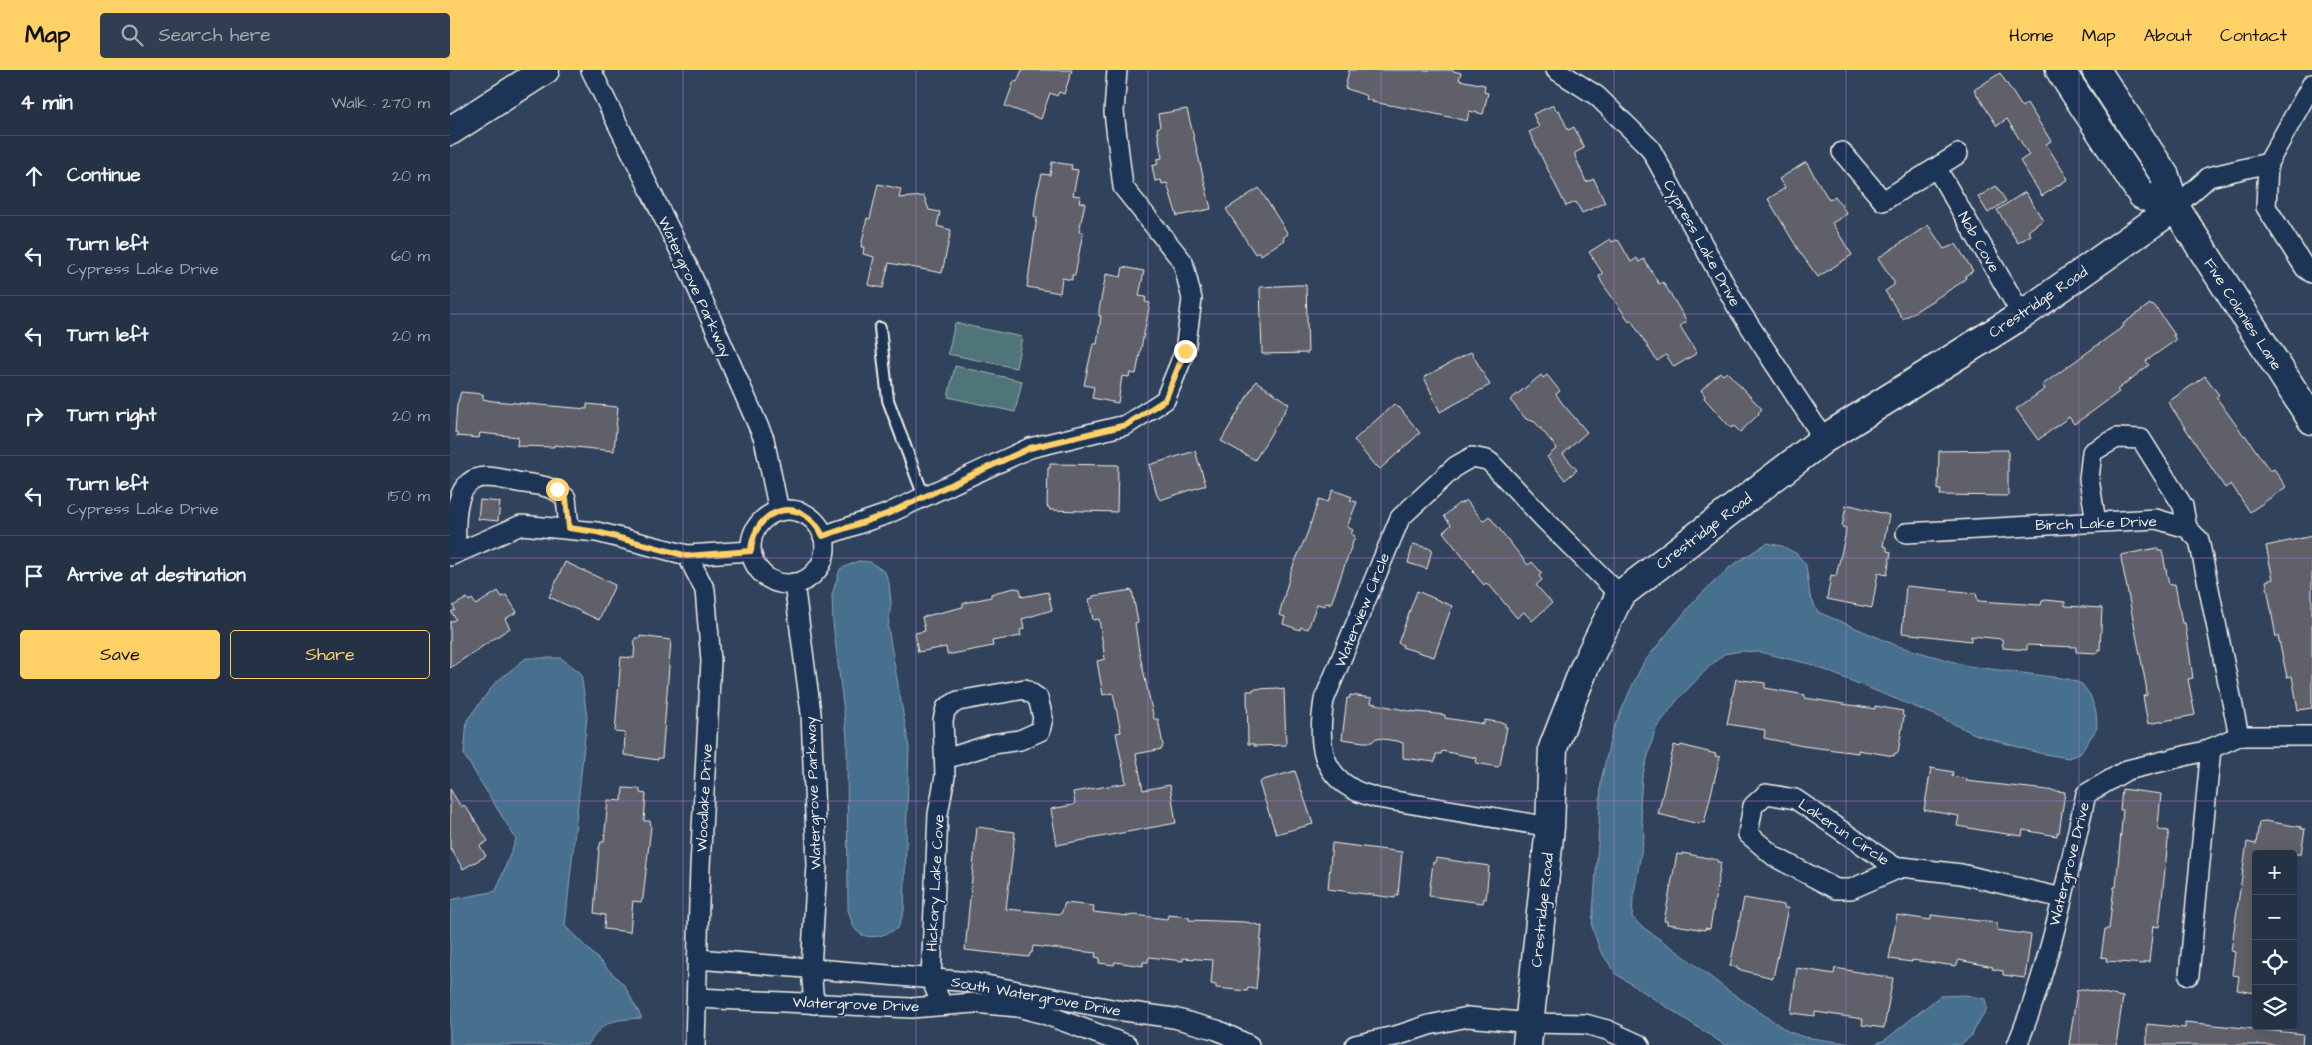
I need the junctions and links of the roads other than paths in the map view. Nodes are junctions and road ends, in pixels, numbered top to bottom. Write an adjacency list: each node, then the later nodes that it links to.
1 (545, 70): 8 (street)
2 (591, 70): 20 (street, Watergrove Parkway)
3 (1117, 70): 19 (street)
4 (1556, 70): 18 (street, Cypress Lake Drive)
5 (2060, 70): 13 (street)
6 (2096, 70): 13 (street, Five Colonies Lane)
7 (2312, 84): 11 (street)
8 (450, 131)
9 (1842, 152): 12 (street)
10 (1958, 154): 12 (street)
11 (2268, 162): 13 (street); 14 (street)
12 (1937, 169): 15 (street, Nob Cove)
13 (2175, 207): 15 (street, Crestridge Road); 17 (street, Five Colonies Lane)
14 (2312, 272)
15 (2022, 315): 18 (street, Crestridge Road)
16 (880, 328): 19 (lane)
17 (2312, 420)
18 (1824, 439): 30 (street, Crestridge Road)
19 (924, 497): 25 (street)
20 (779, 511): 25 (street); 26 (street)
21 (2096, 522): 23 (street, Birch Lake Drive); 23 (street); 24 (street, Birch Lake Drive)
22 (569, 528): 27 (street); 27 (street); 28 (street)
23 (2187, 528): 31 (street)
24 (1906, 533)
25 (823, 536): 29 (street)
26 (751, 551): 28 (street); 29 (street)
27 (453, 554)
28 (687, 556): 38 (street, Woodlake Drive)
29 (794, 583): 39 (street, Watergrove Parkway)
30 (1620, 595): 35 (street, Crestridge Road); 35 (street, Waterview Circle)
31 (2239, 736): 32 (street, Watergrove Drive); 33 (street, Watergrove Drive)
32 (2312, 736)
33 (2212, 748): 37 (street, Watergrove Drive); 40 (street)
34 (945, 759): 34 (street, Hickory Lake Cove); 41 (street, Hickory Lake Cove)
35 (1550, 827): 45 (street, Crestridge Road)
36 (1898, 868): 36 (street, Lakerun Circle); 37 (street, Lakerun Circle)
37 (2062, 898): 51 (street, Watergrove Drive)
38 (698, 959): 39 (street, South Watergrove Drive); 42 (street, Woodlake Drive)
39 (811, 969): 41 (street, South Watergrove Drive); 43 (street, Watergrove Parkway)
40 (2189, 975)
41 (931, 979): 44 (street, Hickory Lake Cove); 48 (street, South Watergrove Drive)
42 (697, 998): 43 (street, Watergrove Drive); 46 (street, Woodlake Drive)
43 (814, 1004): 44 (street, Watergrove Drive)
44 (942, 1006): 47 (street, Watergrove Drive)
45 (1529, 1034): 49 (street); 50 (street)
46 (695, 1045)
47 (1128, 1045)
48 (1249, 1045)
49 (1355, 1045)
50 (1639, 1045)
51 (2017, 1045)

